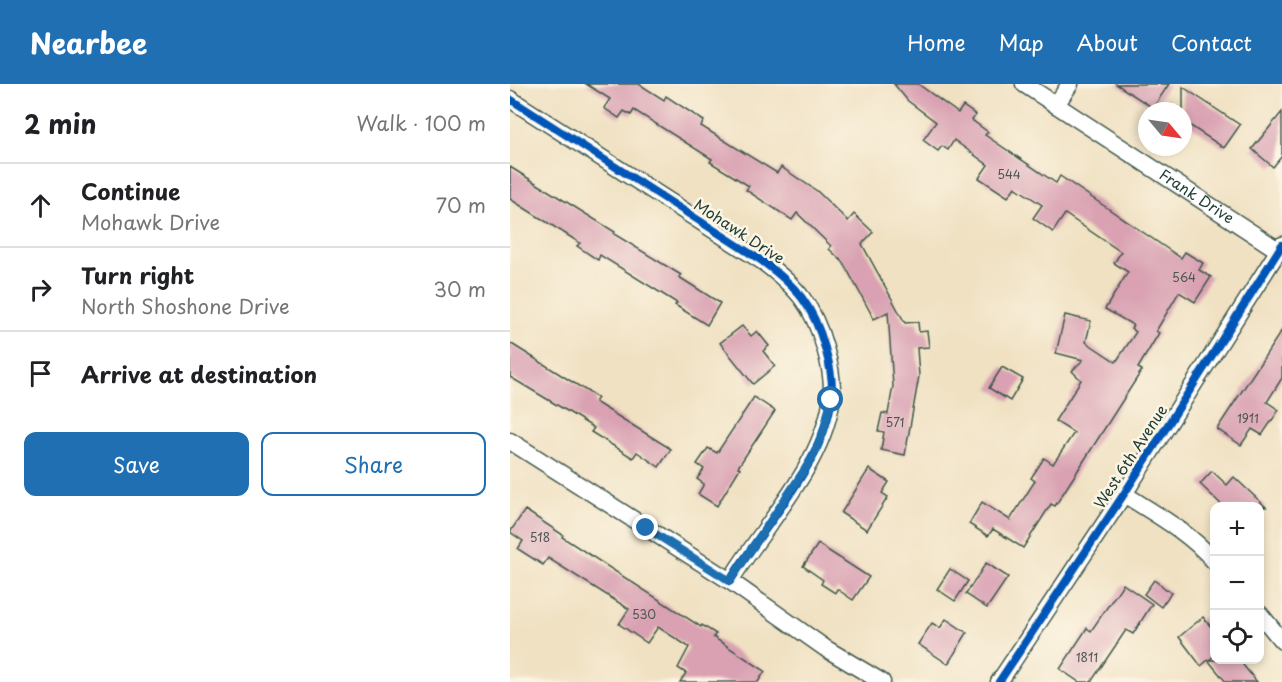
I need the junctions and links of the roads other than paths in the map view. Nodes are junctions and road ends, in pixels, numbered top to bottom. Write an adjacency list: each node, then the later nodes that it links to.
1 (1024, 84): 4 (street, Frank Drive)
2 (1070, 84): 4 (street)
3 (510, 99): 9 (street, Mohawk Drive)
4 (1056, 105): 5 (street, Frank Drive)
5 (1280, 247): 7 (street, West 6th Avenue)
6 (510, 441): 9 (street)
7 (1124, 494): 8 (street); 13 (street, West 6th Avenue)
8 (1210, 556)
9 (730, 581): 12 (street)
10 (1264, 619): 11 (street)
11 (1282, 641)
12 (882, 682)
13 (999, 682)

